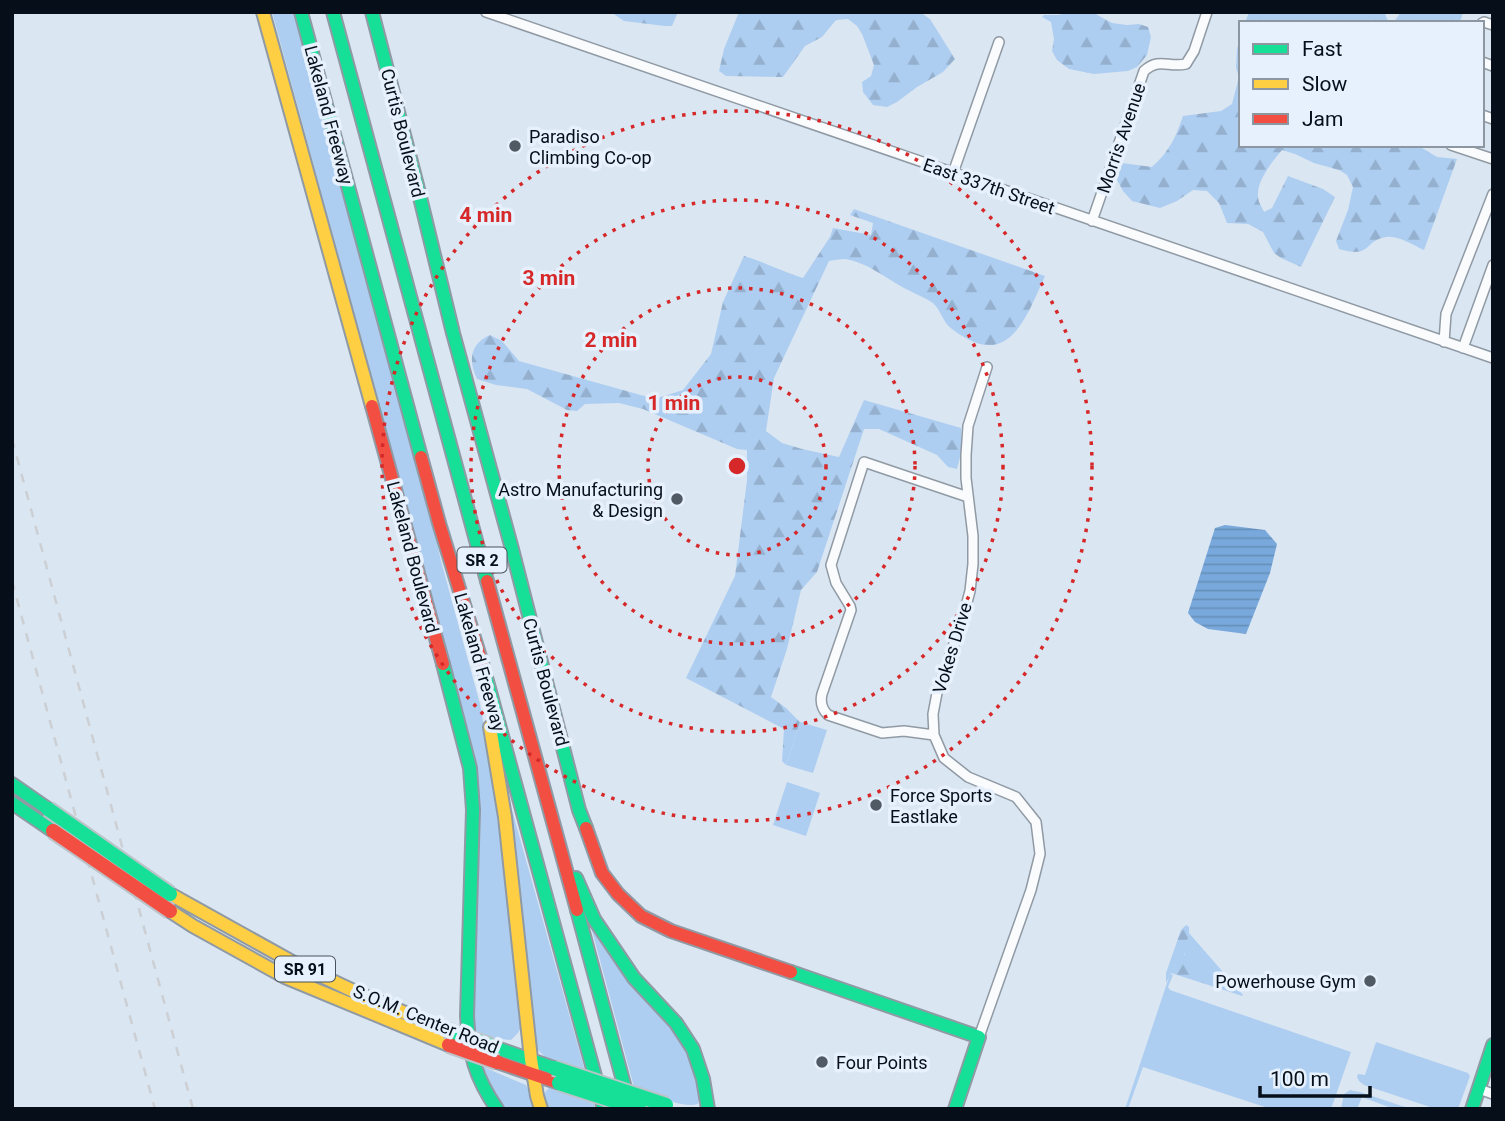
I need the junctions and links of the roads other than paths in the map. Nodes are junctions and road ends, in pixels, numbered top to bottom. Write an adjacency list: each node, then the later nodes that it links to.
1 (263, 12): 30 (main road, Lakeland Boulevard)
2 (301, 12): 19 (main road, Lakeland Freeway / SR 2)
3 (332, 12): 23 (main road, Lakeland Freeway / SR 2)
4 (372, 12): 24 (main road, Curtis Boulevard)
5 (486, 12): 10 (street, East 337th Street)
6 (1207, 12): 12 (street, Morris Avenue)
7 (999, 43): 10 (street)
8 (1457, 147): 9 (street)
9 (1493, 159)
10 (953, 173): 12 (street, East 337th Street)
11 (1493, 194): 14 (street)
12 (1092, 221): 14 (street, East 337th Street)
13 (1493, 265): 15 (street)
14 (1444, 342): 15 (street, East 337th Street)
15 (1463, 348): 16 (street, East 337th Street)
16 (1493, 358)
17 (987, 366): 18 (street, Vokes Drive)
18 (968, 497): 20 (street, Vokes Drive); 20 (street)
19 (481, 660): 26 (main road); 32 (main road, Lakeland Freeway / SR 2)
20 (934, 735): 24 (street)
21 (12, 784): 26 (main road, S.O.M. Center Road / SR 91, bridge)
22 (12, 803): 27 (main road, S.O.M. Center Road / SR 91, bridge)
23 (554, 827): 33 (main road, Lakeland Freeway / SR 2); 35 (main road)
24 (979, 1037): 36 (main road)
25 (1493, 1045): 28 (main road)
26 (531, 1059): 27 (main road); 29 (main road, S.O.M. Center Road / SR 91, bridge)
27 (534, 1074): 31 (main road); 34 (main road, S.O.M. Center Road / SR 91, bridge)
28 (1486, 1091): 37 (main road)
29 (672, 1107)
30 (497, 1109)
31 (541, 1109)
32 (604, 1109)
33 (630, 1109)
34 (639, 1109)
35 (708, 1109)
36 (955, 1109)
37 (1472, 1109)

